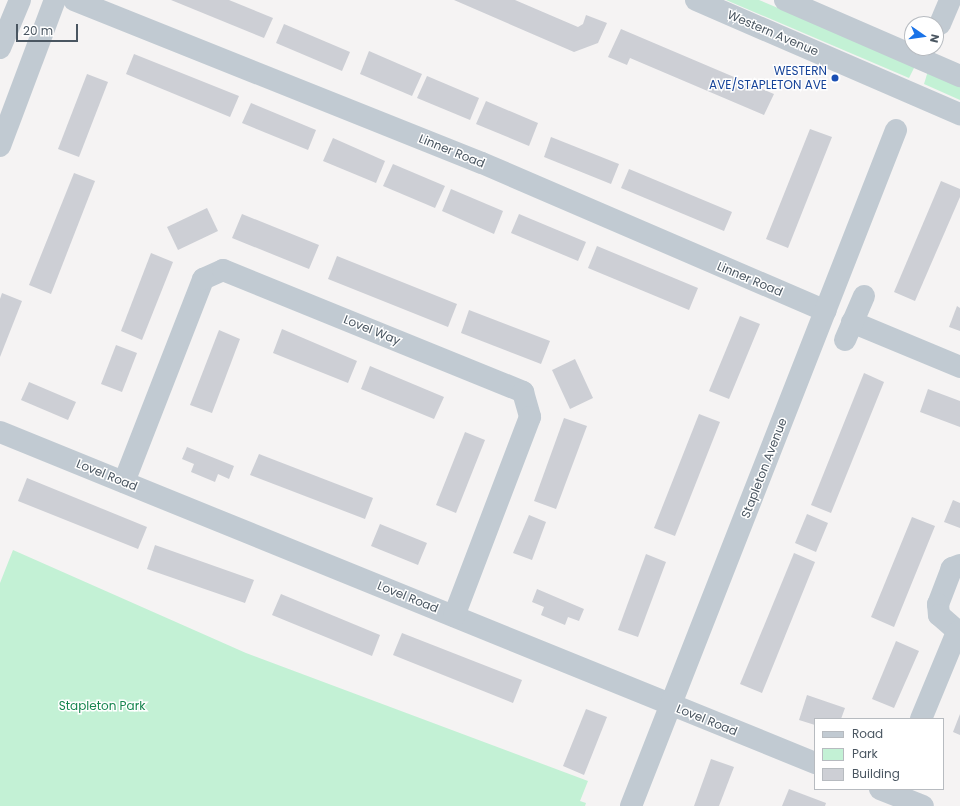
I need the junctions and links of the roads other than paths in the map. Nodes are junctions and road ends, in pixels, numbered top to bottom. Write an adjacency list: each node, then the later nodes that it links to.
1 (20, 0): 8 (street)
2 (55, 0): 12 (street)
3 (74, 0): 14 (street, Linner Road)
4 (696, 0): 10 (street, Western Avenue)
5 (785, 0): 9 (street)
6 (950, 0): 7 (street)
7 (943, 16)
8 (0, 48)
9 (960, 76)
10 (960, 114)
11 (896, 130): 14 (street, Stapleton Avenue)
12 (0, 146)
13 (864, 296): 15 (street)
14 (826, 311): 21 (street, Stapleton Avenue)
15 (960, 367)
16 (0, 432): 17 (street, Lovel Road)
17 (124, 482): 19 (street, Lovel Road); 19 (street, Lovel Way)
18 (960, 565): 20 (street)
19 (454, 616): 21 (street, Lovel Road)
20 (958, 633): 22 (street)
21 (671, 706): 23 (street, Lovel Road); 25 (street, Stapleton Avenue)
22 (920, 718)
23 (814, 763)
24 (887, 790): 26 (street)
25 (631, 806)
26 (923, 806)

